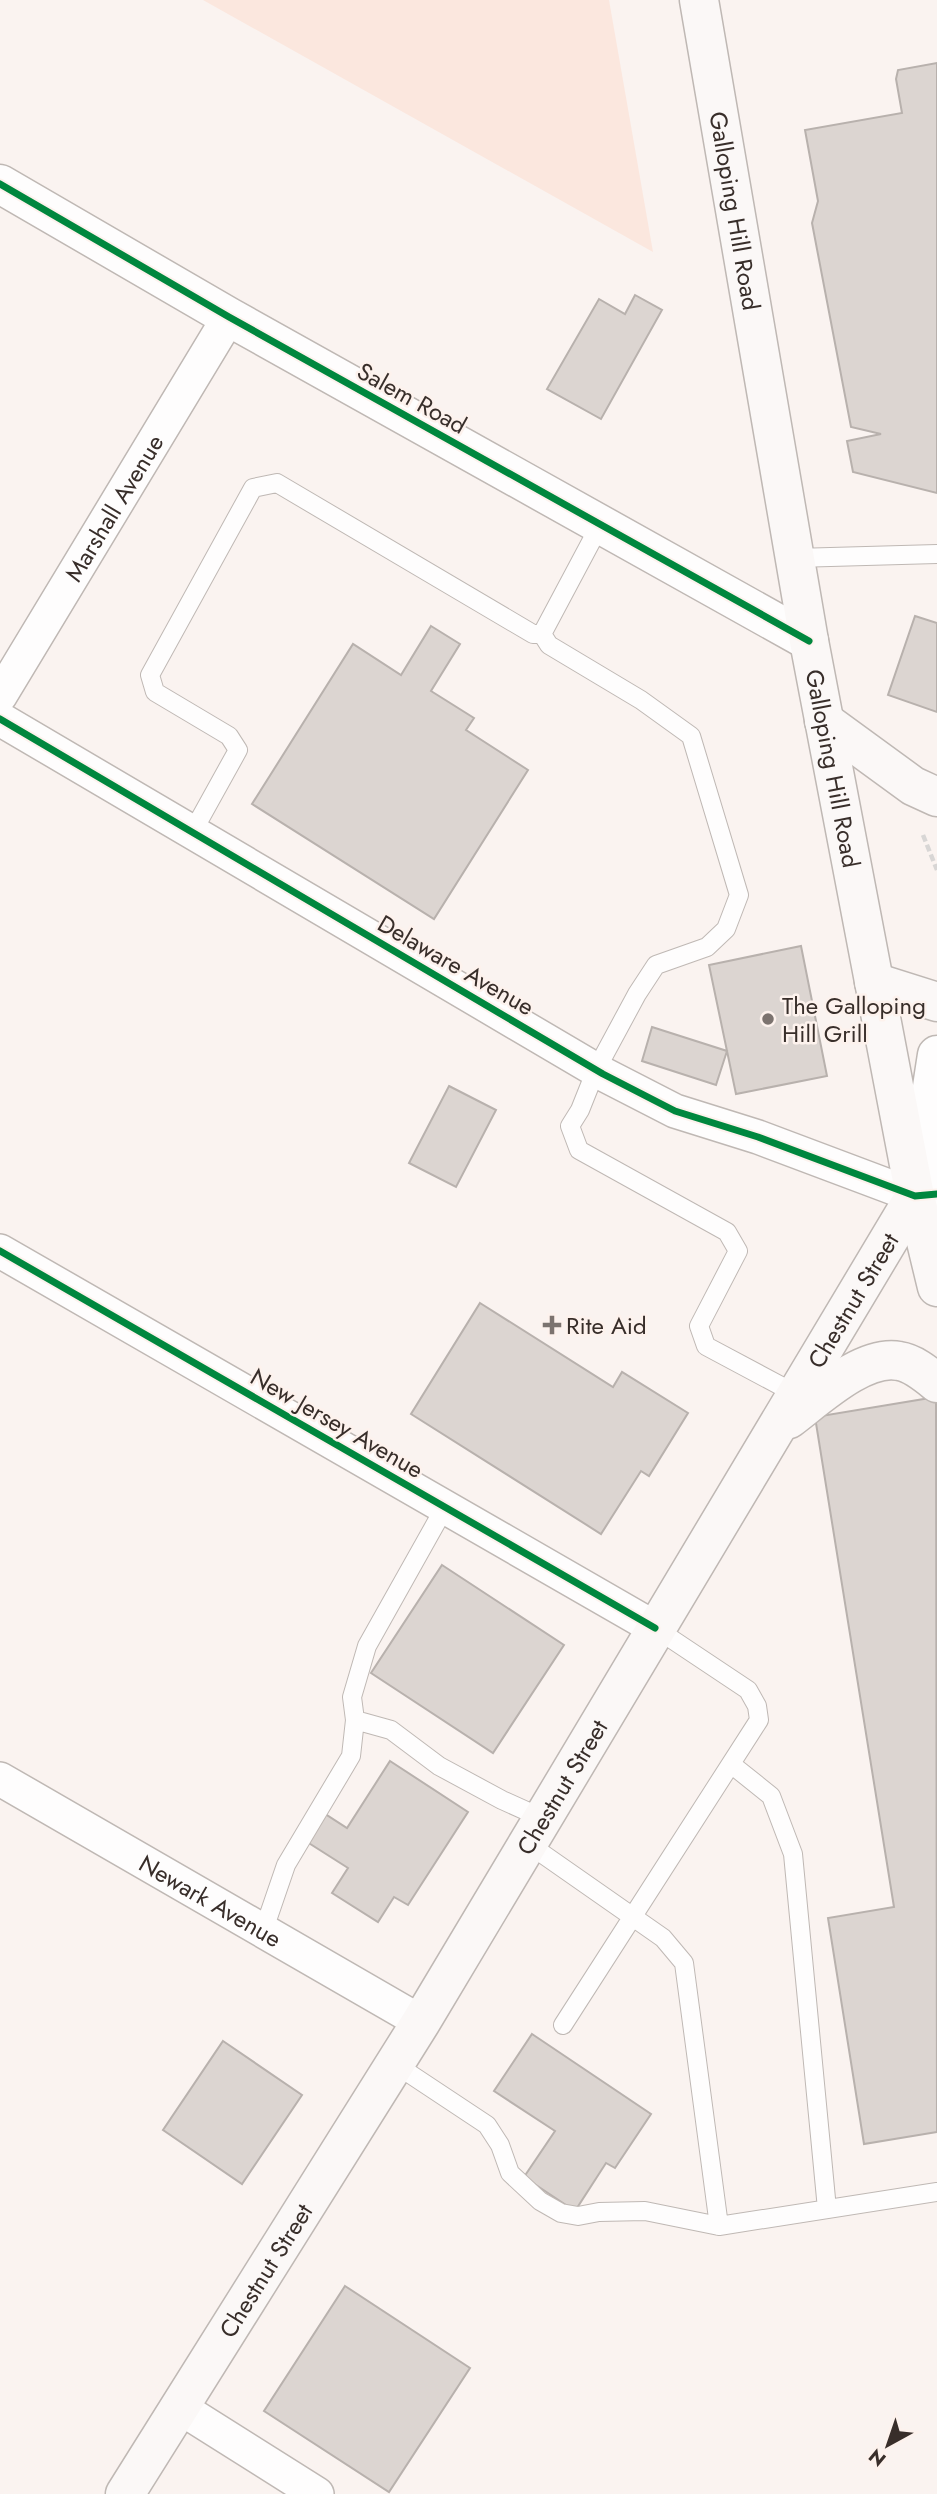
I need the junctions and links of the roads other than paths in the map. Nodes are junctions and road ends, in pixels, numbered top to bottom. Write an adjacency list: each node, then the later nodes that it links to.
1 (699, 0): 6 (main road, Galloping Hill Road)
2 (0, 184): 3 (street, Salem Road)
3 (229, 317): 4 (street, Salem Road); 9 (street, Marshall Avenue)
4 (600, 524): 7 (lane); 8 (street, Salem Road)
5 (937, 554): 6 (lane)
6 (794, 558): 8 (main road, Galloping Hill Road)
7 (542, 634): 13 (lane); 17 (lane)
8 (809, 640): 11 (main road, Galloping Hill Road)
9 (0, 696)
10 (0, 719): 13 (street, Delaware Avenue)
11 (824, 721): 12 (main road); 14 (main road, Galloping Hill Road)
12 (930, 813)
13 (192, 833): 17 (street, Delaware Avenue)
14 (874, 982): 15 (main road); 18 (main road, Galloping Hill Road)
15 (937, 1002)
16 (937, 1055): 18 (street, Chestnut Street)
17 (596, 1070): 18 (street, Delaware Avenue); 22 (lane)
18 (930, 1186): 20 (main road, Galloping Hill Road); 22 (main road, Chestnut Street)
19 (0, 1251): 24 (street, New Jersey Avenue)
20 (937, 1287)
21 (937, 1383): 23 (main road)
22 (796, 1394): 23 (main road, Chestnut Street)
23 (773, 1431): 25 (main road, Chestnut Street)
24 (445, 1507): 25 (street, New Jersey Avenue); 26 (lane)
25 (655, 1628): 27 (lane); 29 (main road, Chestnut Street)
26 (355, 1720): 29 (lane); 31 (lane)
27 (731, 1763): 30 (lane); 36 (lane)
28 (0, 1779): 31 (street, Newark Avenue)
29 (535, 1830): 30 (lane); 32 (main road, Chestnut Street)
30 (633, 1916): 33 (lane); 37 (lane)
31 (263, 1931): 32 (street, Newark Avenue)
32 (421, 2022): 34 (main road, Chestnut Street)
33 (563, 2025)
34 (395, 2064): 37 (lane); 38 (main road, Chestnut Street)
35 (937, 2192): 36 (lane)
36 (827, 2209): 37 (lane)
37 (719, 2226)
38 (179, 2407): 39 (main road, Chestnut Street); 40 (street)
39 (125, 2494)
40 (317, 2494)

